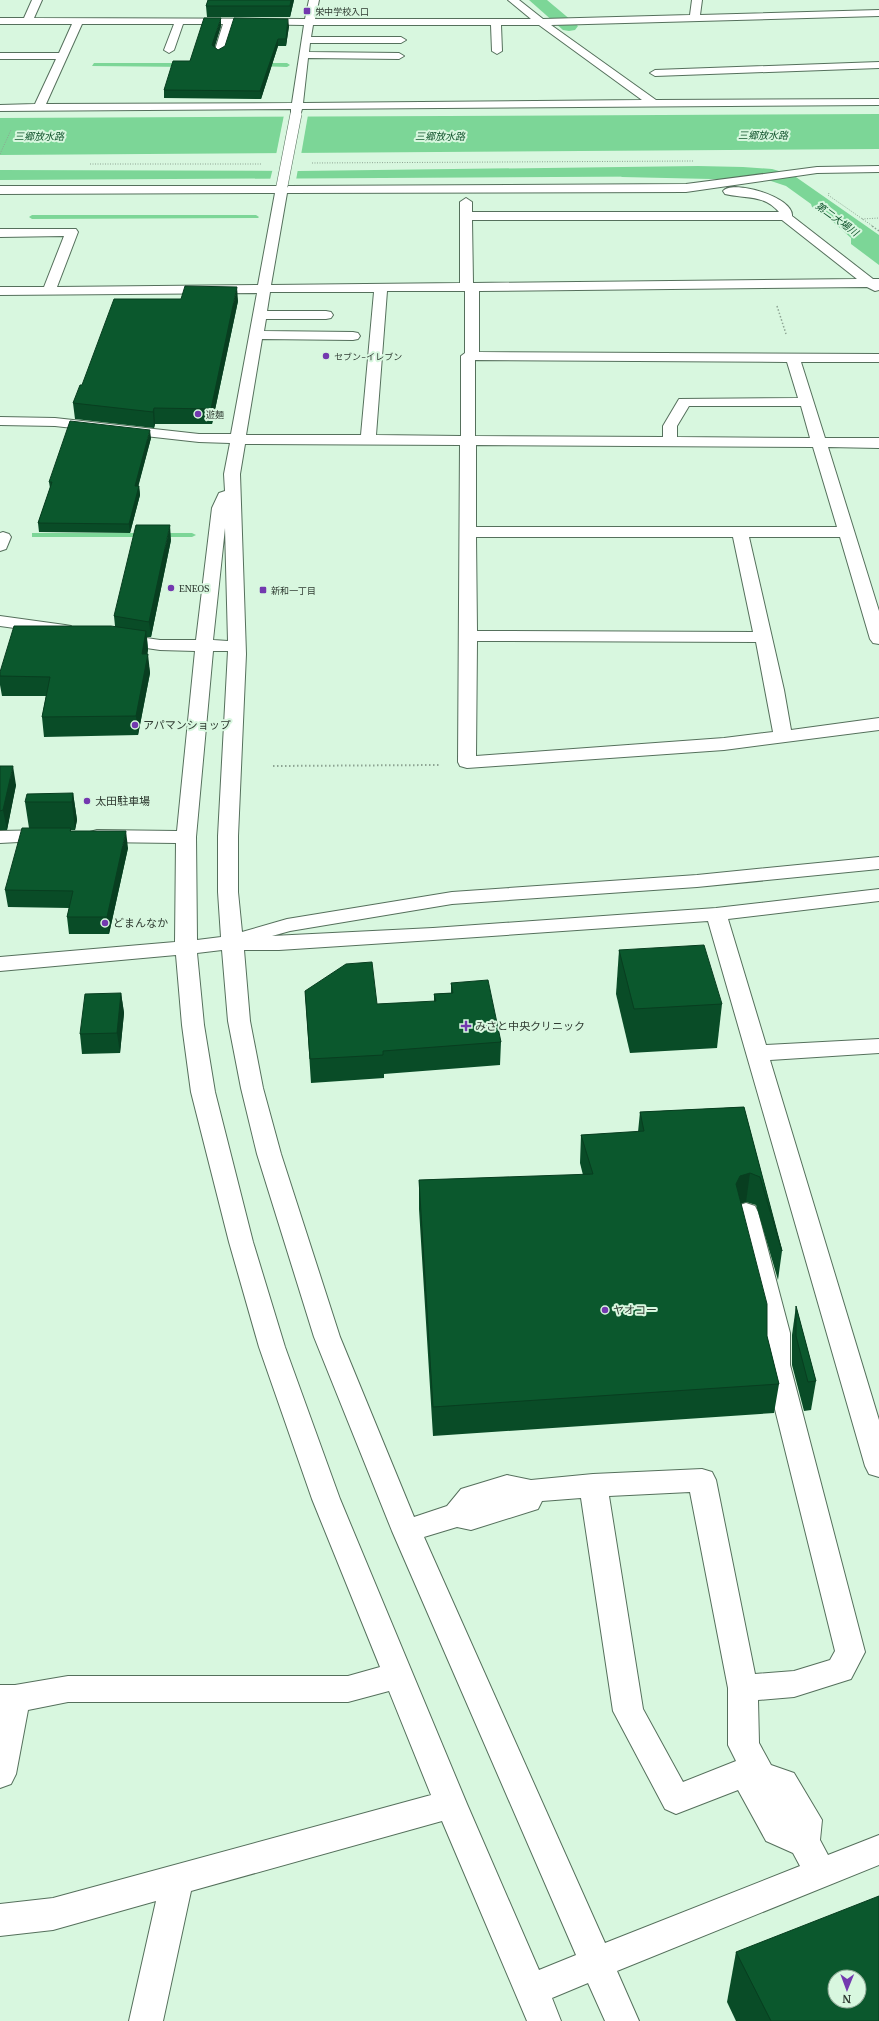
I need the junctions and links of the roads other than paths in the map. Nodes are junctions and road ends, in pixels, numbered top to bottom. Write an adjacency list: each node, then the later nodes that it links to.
1 (37, 0): 8 (street)
2 (314, 0): 13 (street)
3 (513, 0): 10 (street)
4 (697, 0): 6 (street)
5 (879, 12): 6 (street)
6 (694, 18): 10 (street)
7 (0, 21): 8 (street)
8 (27, 22): 9 (street)
9 (78, 22): 11 (street); 22 (street)
10 (541, 22): 14 (street); 27 (street)
11 (179, 23): 12 (street); 17 (street)
12 (228, 23): 13 (street); 19 (street)
13 (309, 23): 14 (street); 15 (street)
14 (496, 23): 18 (street)
15 (305, 40): 16 (street); 20 (street)
16 (401, 40)
17 (170, 50)
18 (497, 51)
19 (218, 53)
20 (304, 55): 23 (street); 30 (street)
21 (0, 56): 22 (street)
22 (62, 56): 28 (street)
23 (399, 56)
24 (879, 65): 25 (street)
25 (655, 73)
26 (879, 102): 27 (street)
27 (654, 104): 30 (street)
28 (39, 107): 29 (street); 30 (street)
29 (0, 108)
30 (297, 110): 32 (street, bridge)
31 (879, 169): 33 (street)
32 (282, 188): 34 (street); 35 (street); 43 (street)
33 (686, 188): 34 (street); 37 (street)
34 (467, 189): 36 (street)
35 (0, 190)
36 (466, 216): 37 (street); 41 (street)
37 (785, 216): 39 (street)
38 (0, 233): 44 (street)
39 (877, 286): 41 (street)
40 (381, 287): 41 (street); 42 (street); 57 (street)
41 (470, 287): 51 (street)
42 (329, 288): 43 (street); 47 (street)
43 (264, 289): 44 (street); 46 (street)
44 (49, 291): 45 (street)
45 (0, 292)
46 (260, 315): 47 (street); 48 (street)
47 (326, 315): 49 (street)
48 (256, 335): 49 (street); 56 (street)
49 (323, 336): 50 (street)
50 (353, 336)
51 (472, 356): 52 (street); 58 (street)
52 (793, 357): 53 (street); 54 (street)
53 (879, 358)
54 (806, 402): 59 (street); 60 (street)
55 (0, 422): 56 (street)
56 (237, 439): 57 (street); 62 (street)
57 (368, 440): 58 (street)
58 (467, 441): 59 (street); 63 (street)
59 (670, 441): 60 (street)
60 (818, 442): 61 (street); 65 (street)
61 (879, 443)
62 (232, 474): 72 (street); 73 (street)
63 (469, 532): 64 (street); 68 (street)
64 (740, 532): 65 (street); 70 (street)
65 (846, 532): 71 (street)
66 (0, 621): 67 (street)
67 (84, 633)
68 (468, 636): 70 (street); 75 (street)
69 (106, 637): 72 (street)
70 (763, 637): 75 (street)
71 (879, 638)
72 (204, 646): 73 (street); 77 (street)
73 (237, 646): 81 (street)
74 (879, 724): 75 (street)
75 (783, 737)
76 (0, 837): 77 (street)
77 (186, 837): 82 (street)
78 (879, 863): 81 (street)
79 (879, 895): 80 (street)
80 (716, 914): 81 (street); 85 (street)
81 (232, 943): 82 (street); 89 (street)
82 (186, 947): 83 (street); 90 (street)
83 (0, 964)
84 (879, 1046): 85 (street)
85 (757, 1053): 87 (street)
86 (746, 1212): 91 (street)
87 (879, 1466)
88 (592, 1485): 89 (street); 91 (street); 93 (street)
89 (406, 1531): 100 (street)
90 (397, 1675): 92 (street); 95 (street)
91 (743, 1688): 93 (street)
92 (7, 1699): 94 (street)
93 (758, 1773): 97 (street)
94 (0, 1774)
95 (451, 1804): 98 (street); 101 (street)
96 (879, 1850): 97 (street)
97 (821, 1873): 100 (street)
98 (177, 1880): 99 (street); 102 (street)
99 (0, 1920)
100 (596, 1963): 101 (street); 104 (street)
101 (531, 1990): 103 (street)
102 (146, 2021)
103 (544, 2021)
104 (622, 2021)

